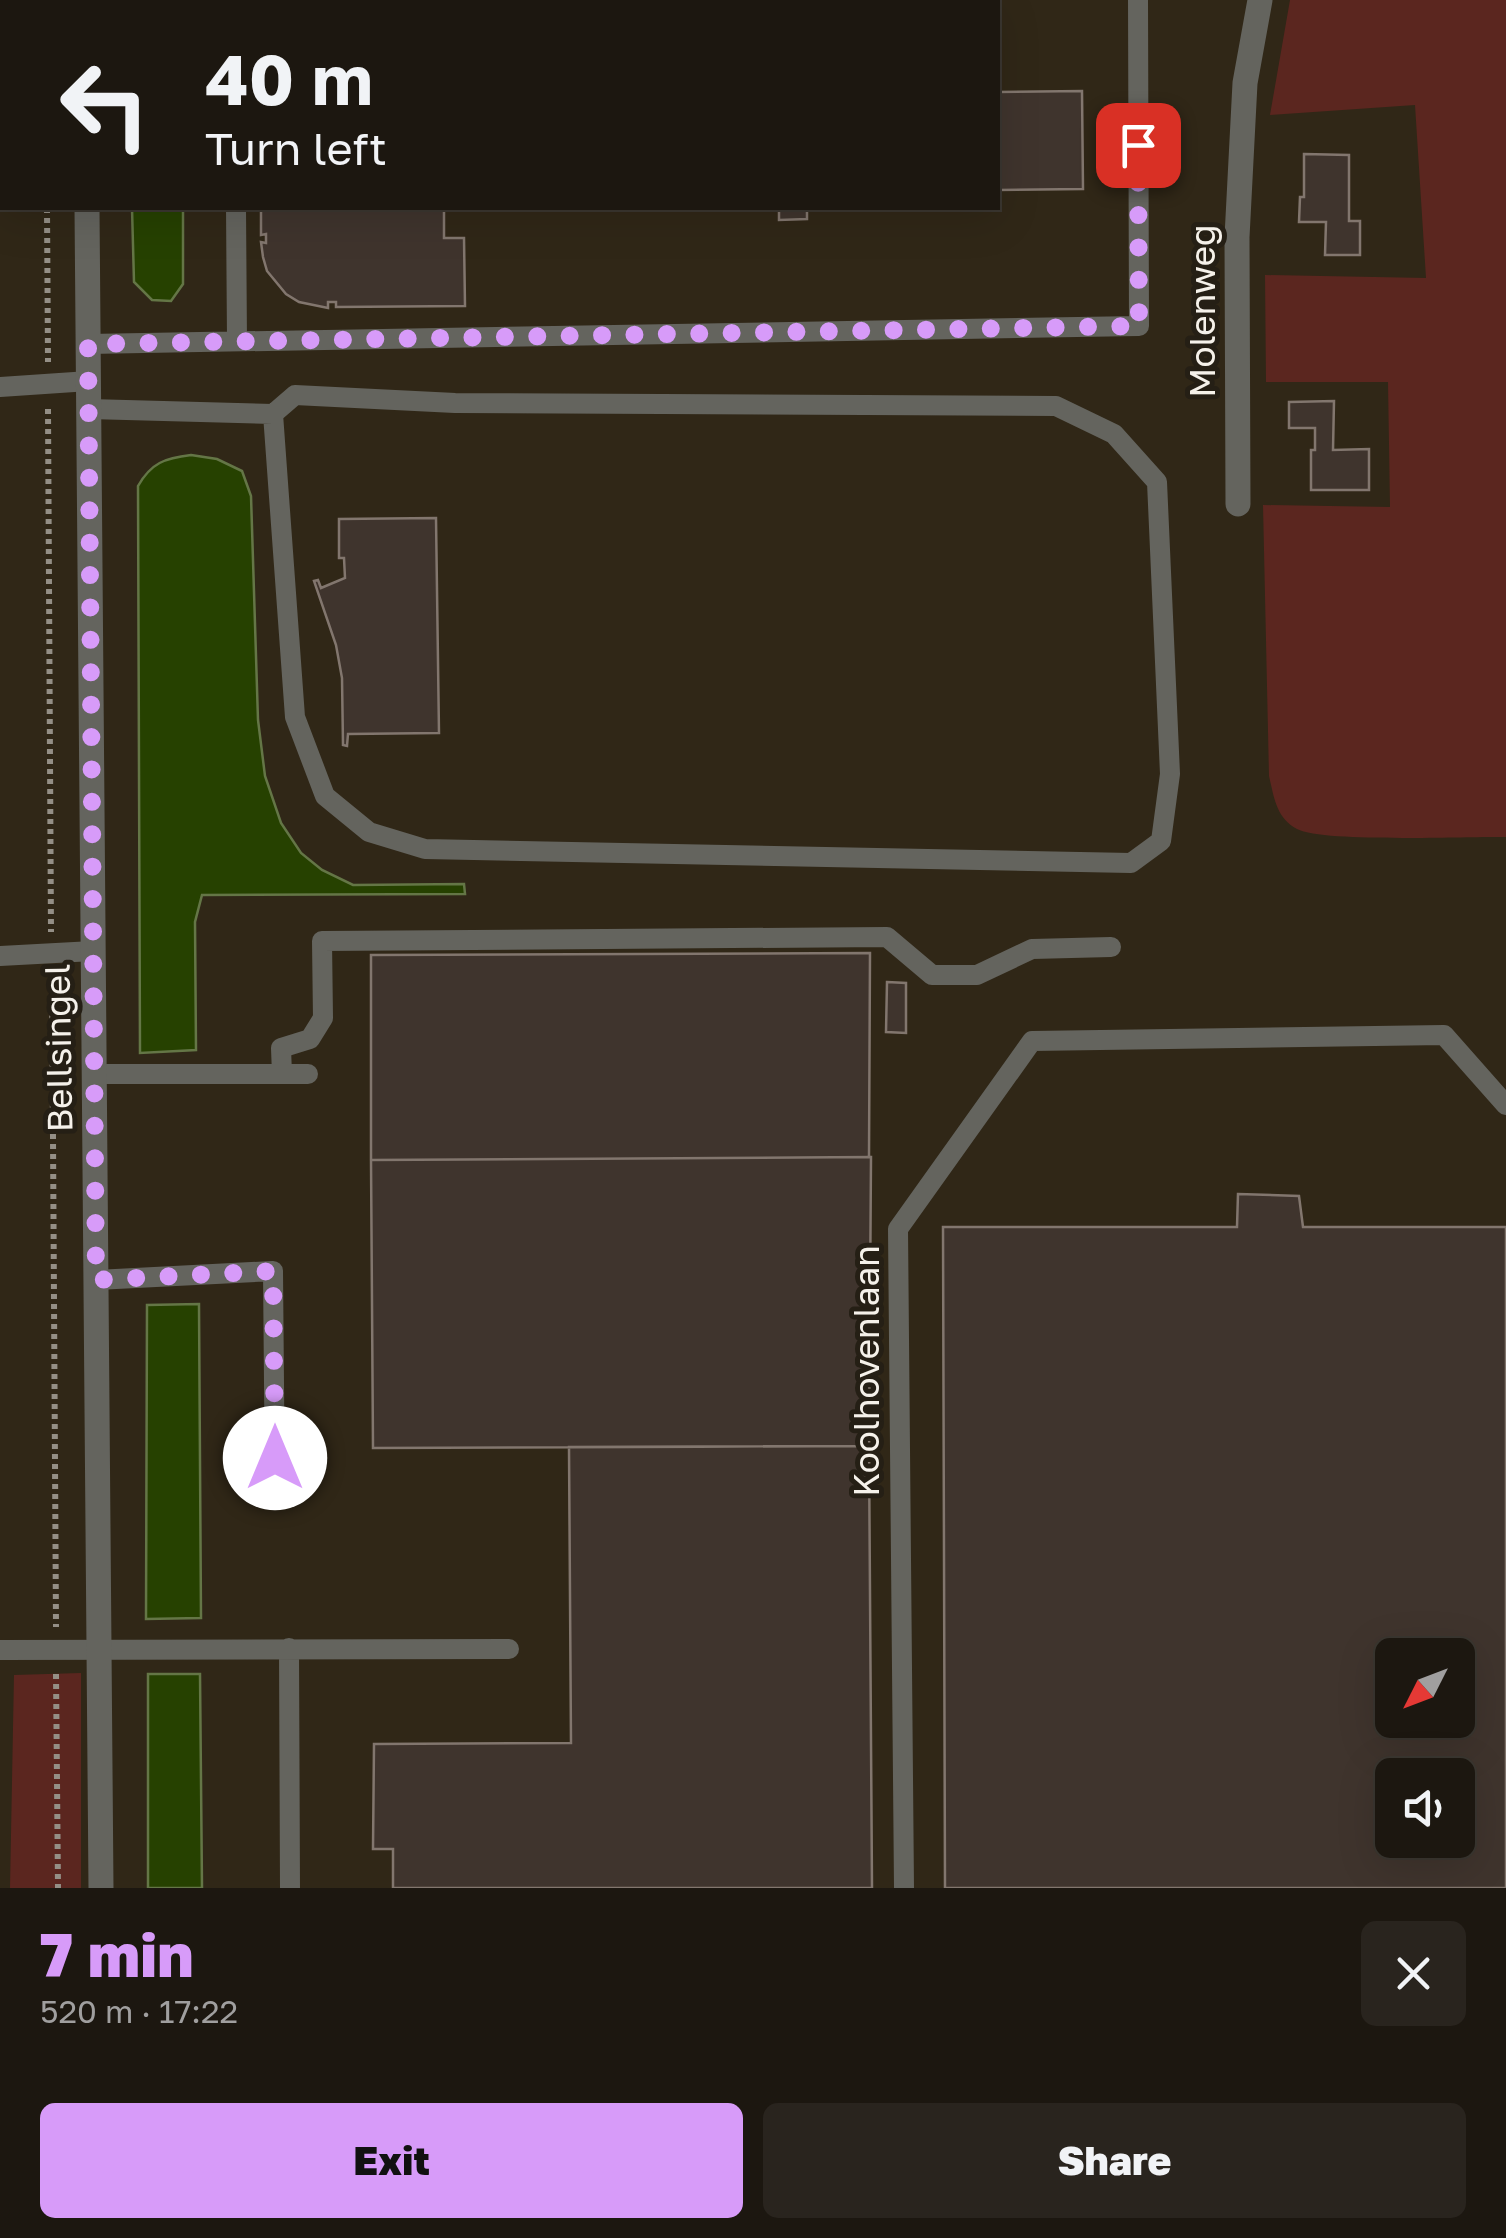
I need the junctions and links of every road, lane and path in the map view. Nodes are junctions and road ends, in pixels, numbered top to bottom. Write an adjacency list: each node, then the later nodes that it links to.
1 (1138, 0): 6 (lane)
2 (1260, 0): 13 (street, Molenweg)
3 (47, 210): 9 (path)
4 (86, 210): 7 (street, Bellsingel)
5 (236, 210): 6 (lane)
6 (237, 341): 7 (lane)
7 (88, 344): 8 (street, Bellsingel)
8 (89, 382): 9 (lane); 11 (street, Bellsingel)
9 (48, 386): 10 (lane); 16 (path)
10 (0, 387)
11 (89, 409): 12 (lane); 15 (street, Bellsingel)
12 (272, 414): 12 (lane)
13 (1238, 504)
14 (1111, 948): 19 (lane)
15 (93, 951): 16 (lane); 18 (street, Bellsingel)
16 (51, 954): 17 (lane); 24 (path)
17 (0, 956)
18 (94, 1074): 19 (lane); 22 (street, Bellsingel)
19 (282, 1074): 20 (lane)
20 (308, 1074)
21 (1506, 1105): 32 (lane, Koolhovenlaan)
22 (96, 1280): 23 (lane); 25 (street, Bellsingel)
23 (276, 1495)
24 (56, 1648): 25 (lane); 28 (lane); 29 (path)
25 (99, 1648): 26 (lane); 30 (street, Bellsingel)
26 (288, 1648): 27 (lane); 31 (lane)
27 (508, 1649)
28 (0, 1650)
29 (58, 1888)
30 (101, 1888)
31 (290, 1888)
32 (904, 1888)

